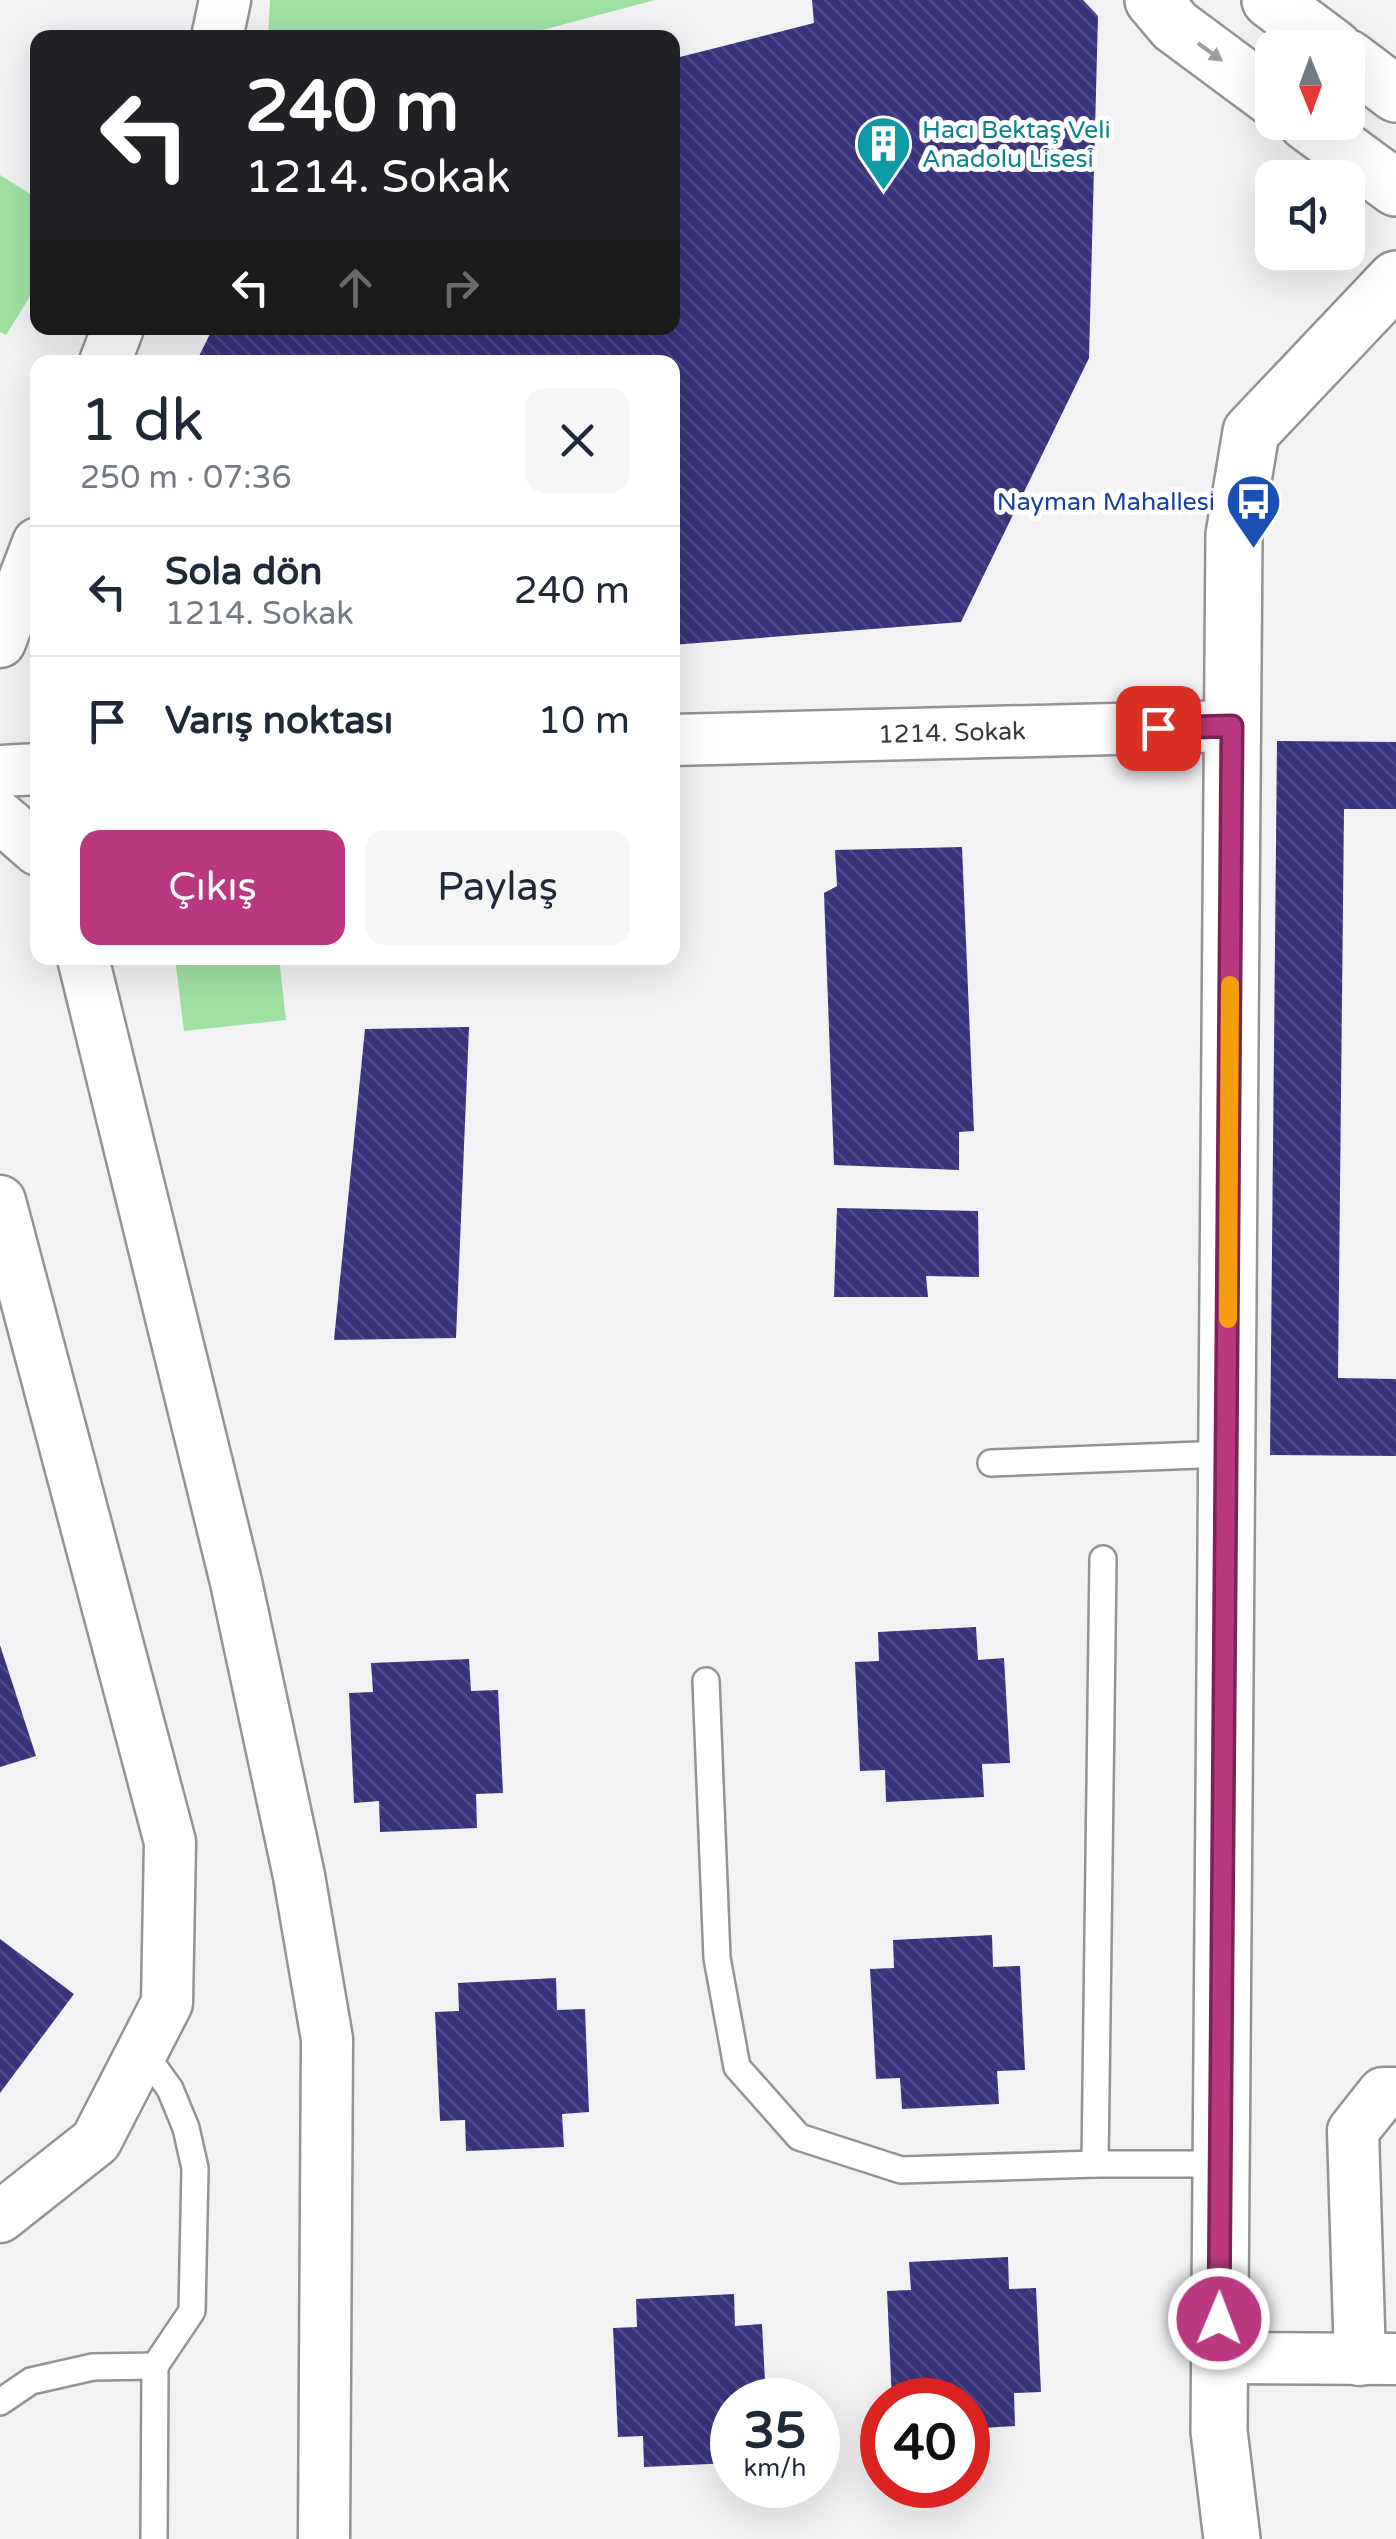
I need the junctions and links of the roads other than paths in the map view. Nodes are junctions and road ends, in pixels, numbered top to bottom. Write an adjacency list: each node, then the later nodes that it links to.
1 (225, 0): 4 (street)
2 (1154, 0): 7 (street, one-way to 7)
3 (1270, 0): 5 (street)
4 (218, 30)
5 (1310, 30)
6 (1365, 71): 8 (street)
7 (1255, 85)
8 (1396, 94)
9 (1331, 140): 10 (street)
10 (1396, 188)
11 (1396, 279): 14 (street)
12 (30, 564): 13 (street)
13 (0, 642)
14 (1232, 726): 15 (street, 1214. Sokak); 22 (street)
15 (680, 740)
16 (30, 769): 17 (street)
17 (0, 771)
18 (0, 817): 19 (street)
19 (30, 843)
20 (85, 965): 36 (street)
21 (0, 1200): 26 (street)
22 (1226, 1454): 23 (lane); 29 (street)
23 (991, 1462)
24 (1103, 1559): 28 (lane)
25 (706, 1681): 28 (lane)
26 (142, 2050): 30 (street); 33 (lane)
27 (1396, 2093): 32 (street)
28 (1095, 2164): 29 (lane)
29 (1221, 2164): 31 (street)
30 (0, 2217)
31 (1219, 2358): 32 (street); 37 (street)
32 (1378, 2359)
33 (155, 2366): 34 (lane); 35 (lane)
34 (0, 2402)
35 (154, 2539)
36 (324, 2539)
37 (1232, 2539)

